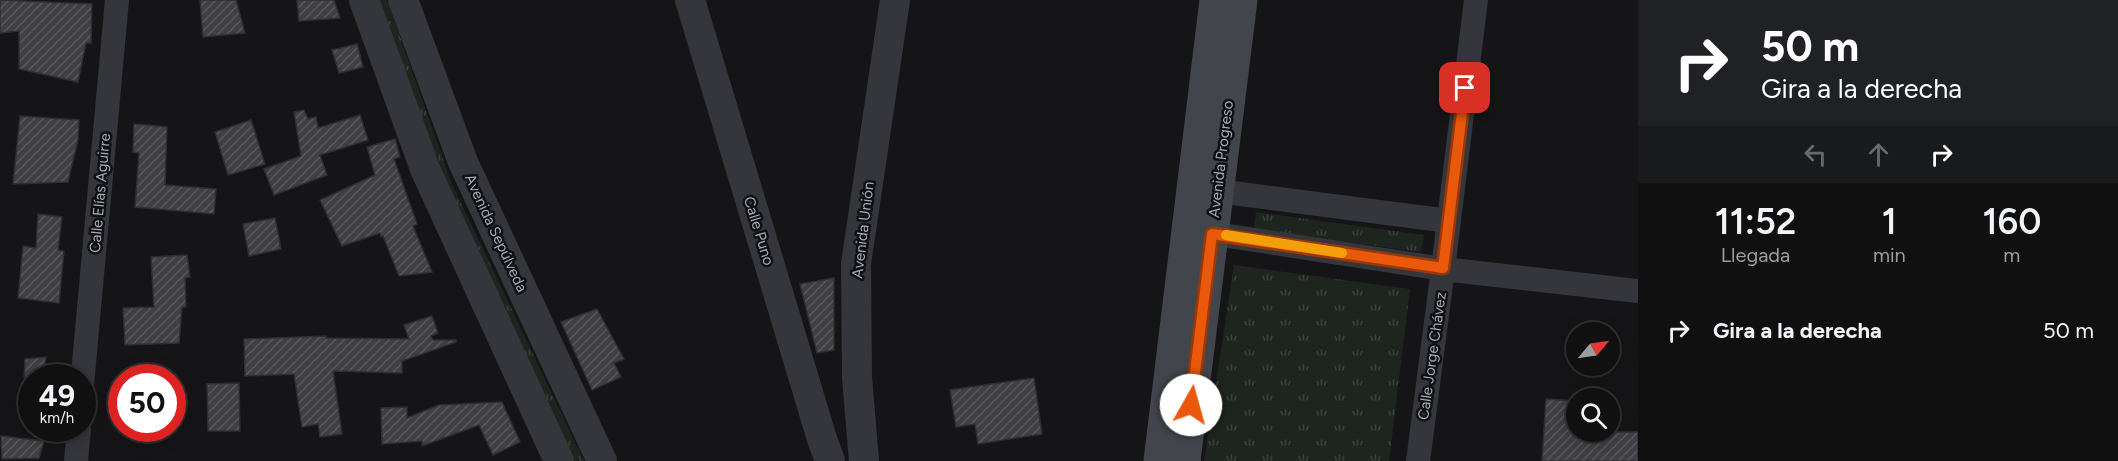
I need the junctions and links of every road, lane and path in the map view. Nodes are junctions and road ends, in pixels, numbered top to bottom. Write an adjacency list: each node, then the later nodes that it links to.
1 (117, 0): 14 (street, Calle Elías Aguirre)
2 (364, 0): 17 (street)
3 (403, 0): 18 (street, Avenida Sepúlveda)
4 (690, 0): 19 (street, Calle Puno)
5 (895, 0): 20 (street, Avenida Unión)
6 (1216, 0): 9 (main road, Avenida Progreso)
7 (1241, 0): 9 (main road, Avenida Progreso)
8 (1476, 0): 10 (street, Calle Jorge Chávez)
9 (1205, 190): 10 (street); 11 (main road, Avenida Progreso)
10 (1449, 221): 12 (street, Calle Jorge Chávez)
11 (1200, 231): 12 (street); 21 (main road, Avenida Progreso); 22 (main road, Avenida Progreso)
12 (1443, 268): 13 (street); 23 (street, Calle Jorge Chávez)
13 (1638, 291)
14 (84, 364)
15 (78, 442): 16 (street)
16 (76, 461)
17 (559, 461)
18 (602, 461)
19 (830, 461)
20 (864, 461)
21 (1160, 461)
22 (1184, 461)
23 (1418, 461)

